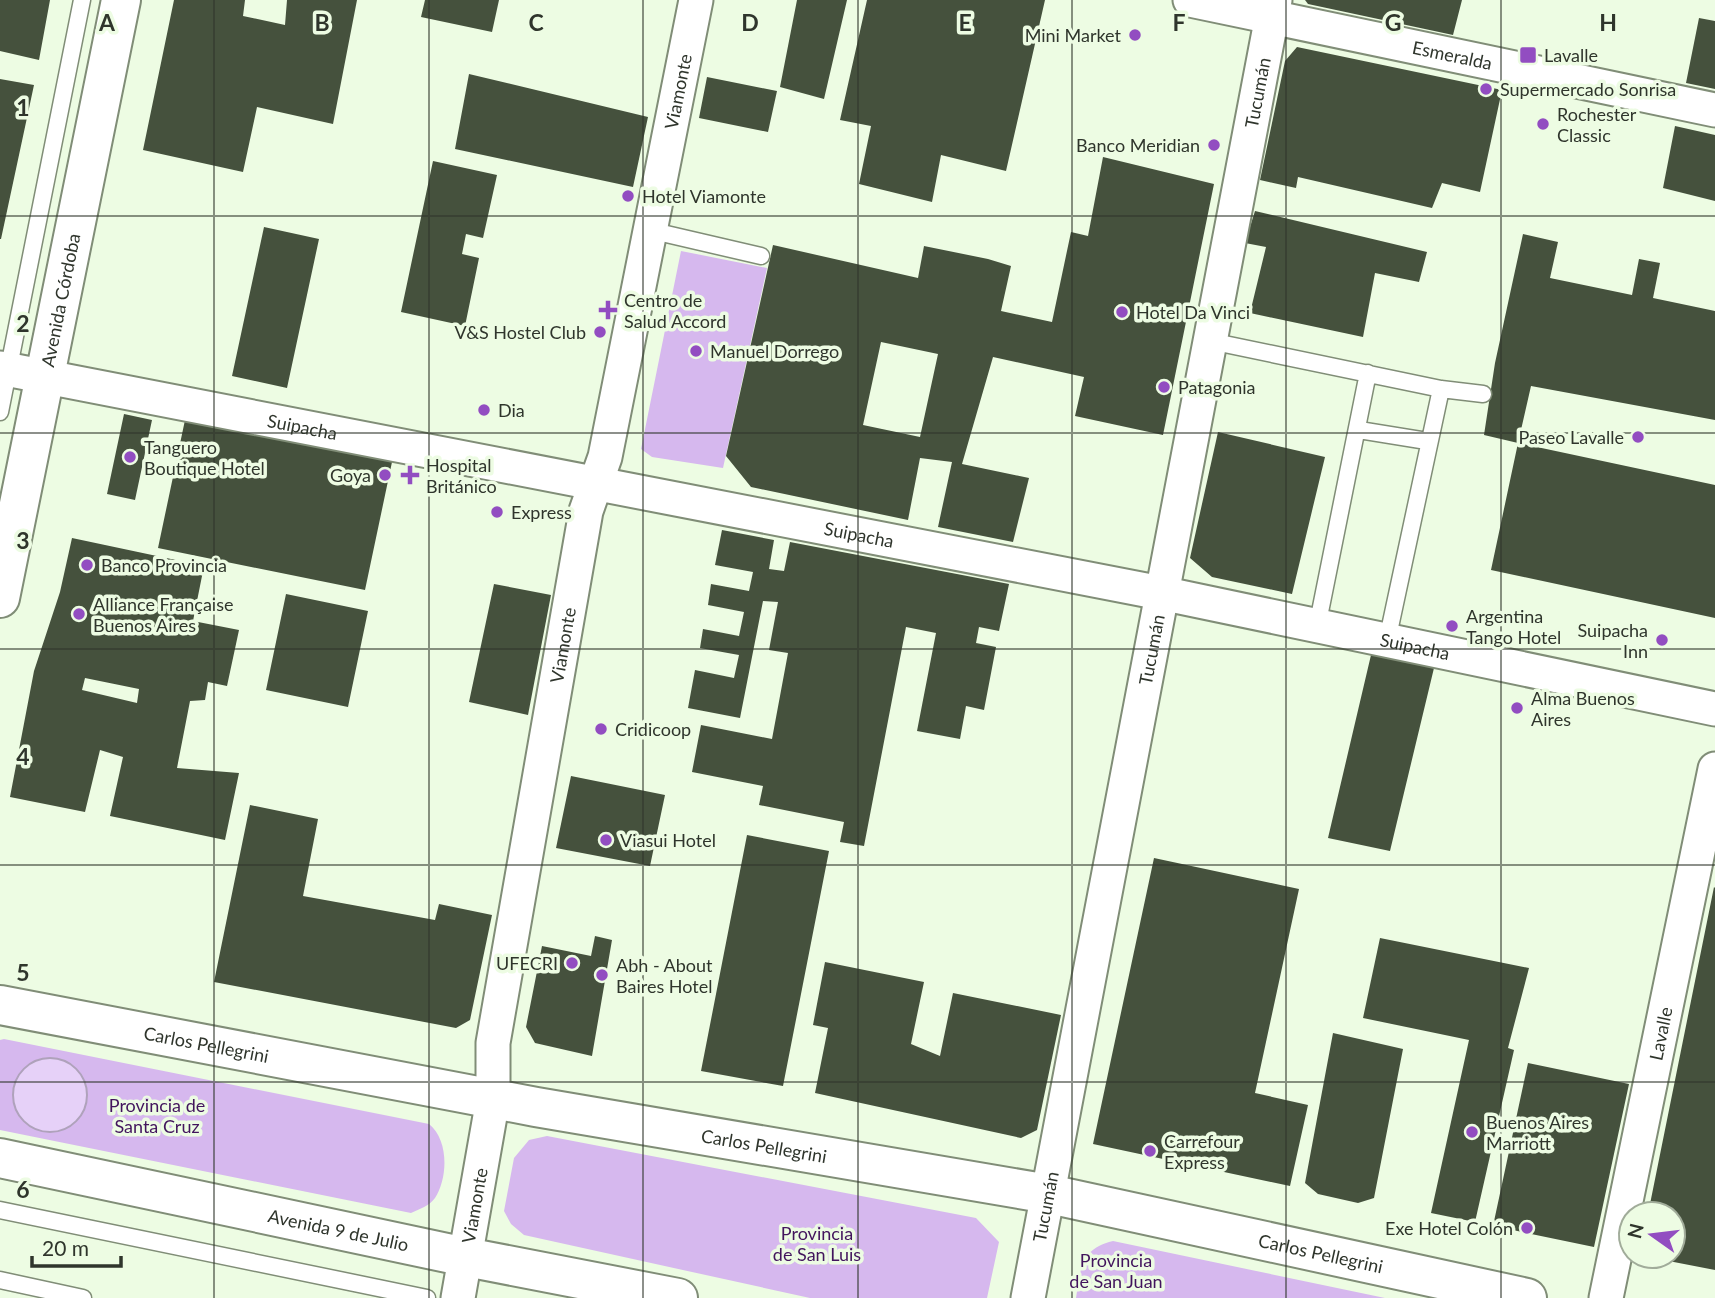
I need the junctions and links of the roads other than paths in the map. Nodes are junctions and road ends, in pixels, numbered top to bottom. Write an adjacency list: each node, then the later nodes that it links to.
1 (82, 0): 10 (lane, Avenida Córdoba)
2 (121, 0): 10 (main road, Avenida Córdoba)
3 (696, 0): 7 (street, Viamonte)
4 (1190, 0): 5 (street, Esmeralda)
5 (1273, 9): 6 (street, Esmeralda); 9 (street, Tucumán)
6 (1715, 110)
7 (649, 230): 8 (lane); 17 (street, Viamonte)
8 (761, 256)
9 (1210, 341): 11 (lane); 18 (street, Tucumán)
10 (18, 371): 14 (lane, Avenida Córdoba); 17 (street, Suipacha); 19 (main road, Avenida Córdoba)
11 (1368, 373): 12 (lane); 15 (lane)
12 (1441, 389): 13 (lane); 16 (lane)
13 (1483, 394)
14 (0, 412)
15 (1359, 430): 16 (lane); 20 (lane)
16 (1427, 441): 21 (lane)
17 (596, 483): 18 (street, Suipacha); 25 (street, Viamonte)
18 (1161, 593): 20 (street, Suipacha); 27 (street, Tucumán)
19 (0, 598)
20 (1317, 627): 21 (street, Suipacha)
21 (1387, 641): 22 (street, Suipacha)
22 (1715, 709)
23 (1715, 769): 37 (street, Lavalle)
24 (0, 1005): 25 (main road, Carlos Pellegrini)
25 (493, 1099): 27 (main road, Carlos Pellegrini); 29 (street, Viamonte)
26 (0, 1158): 29 (main road, Avenida 9 de Julio)
27 (1049, 1194): 35 (street, Tucumán); 36 (main road, Carlos Pellegrini)
28 (0, 1210): 32 (lane)
29 (466, 1257): 33 (street, Viamonte); 34 (main road, Avenida 9 de Julio)
30 (0, 1280): 31 (lane)
31 (83, 1298)
32 (427, 1298)
33 (458, 1298)
34 (678, 1298)
35 (1028, 1298)
36 (1527, 1298)
37 (1606, 1298)

